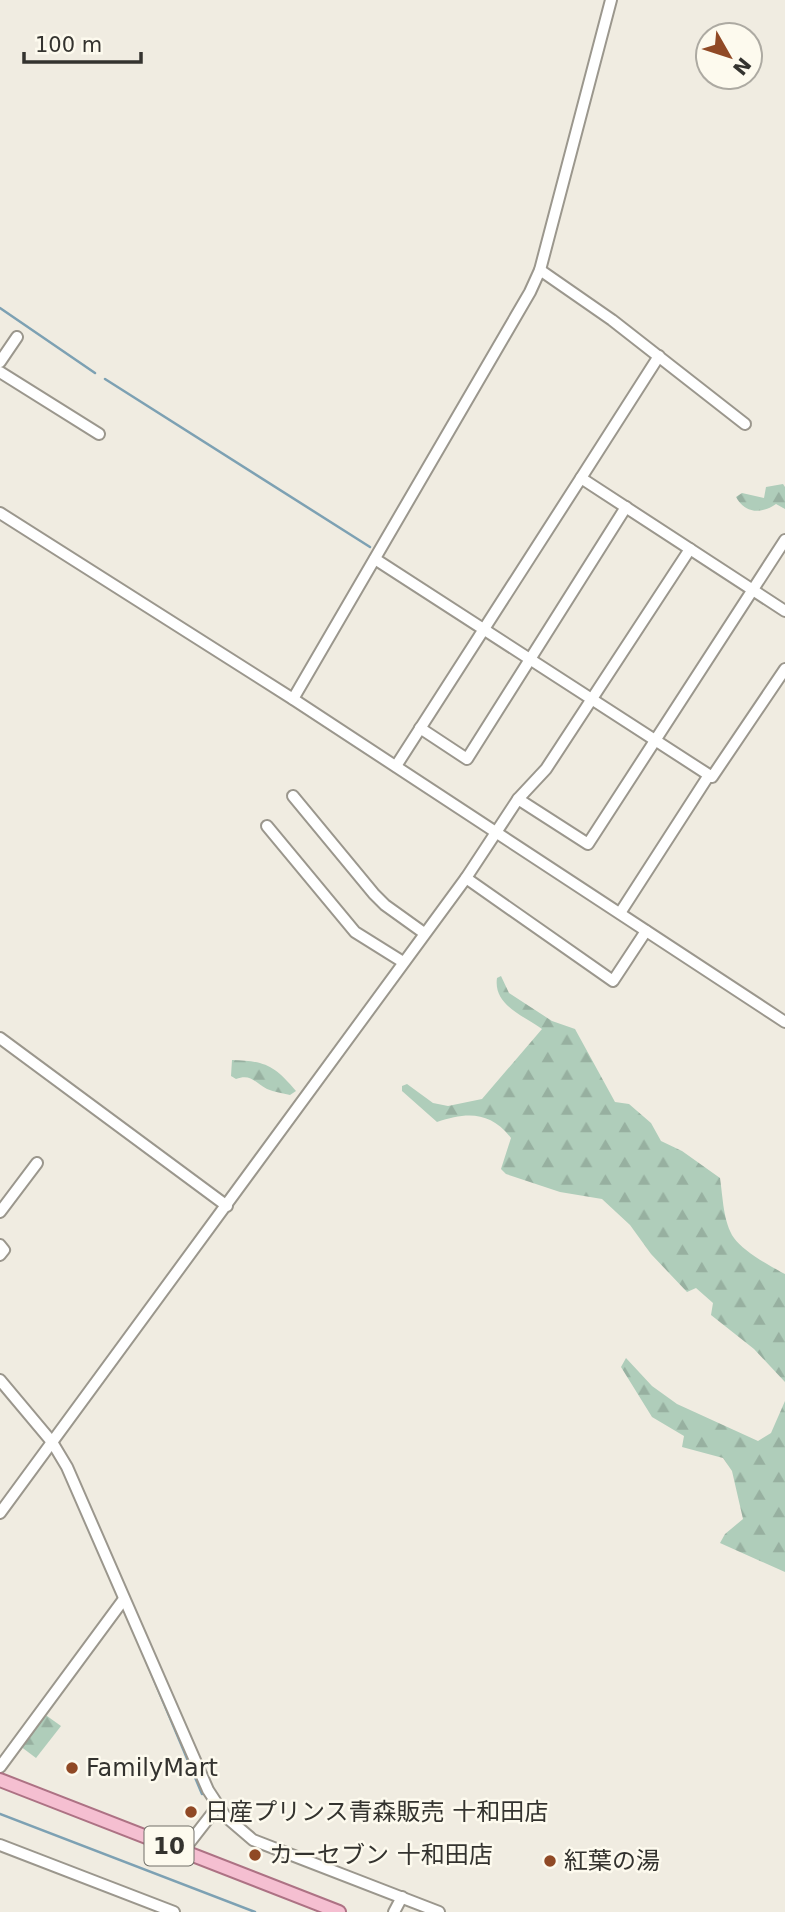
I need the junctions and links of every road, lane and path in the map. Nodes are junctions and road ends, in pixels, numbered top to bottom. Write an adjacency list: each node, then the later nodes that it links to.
1 (611, 0): 2 (street)
2 (540, 270): 4 (street); 14 (street)
3 (17, 337): 5 (street)
4 (659, 356): 7 (street); 9 (street)
5 (0, 362)
6 (0, 372): 8 (street)
7 (745, 424)
8 (99, 434)
9 (581, 478): 10 (street); 17 (street)
10 (626, 507): 13 (street); 18 (street)
11 (0, 513): 20 (street)
12 (785, 540): 15 (street)
13 (690, 549): 15 (street); 21 (street)
14 (375, 559): 17 (street); 20 (street)
15 (752, 589): 16 (street); 23 (street)
16 (785, 611)
17 (485, 628): 18 (street); 22 (street)
18 (530, 658): 21 (street); 22 (street)
19 (785, 669): 25 (street)
20 (293, 699): 24 (street)
21 (592, 699): 23 (street); 27 (street)
22 (420, 728): 24 (street)
23 (655, 739): 25 (street); 27 (street)
24 (396, 766): 29 (street)
25 (709, 775): 31 (street)
26 (293, 796): 33 (street)
27 (518, 799): 29 (street)
28 (267, 827): 34 (street)
29 (498, 834): 30 (street); 31 (street)
30 (466, 878): 32 (street); 33 (street)
31 (620, 913): 32 (street)
32 (646, 931): 35 (street)
33 (424, 933): 34 (street)
34 (403, 962): 38 (street)
35 (785, 1022)
36 (0, 1038): 38 (street)
37 (37, 1163): 39 (street)
38 (227, 1206): 43 (street)
39 (0, 1212)
40 (0, 1245): 41 (street)
41 (0, 1255)
42 (0, 1380): 43 (street)
43 (51, 1442): 44 (street); 45 (street)
44 (0, 1513)
45 (124, 1600): 46 (street); 48 (street)
46 (0, 1767)
47 (0, 1780): 50 (main road, 10)
48 (218, 1806): 50 (street); 51 (street)
49 (0, 1844): 53 (street)
50 (183, 1852): 52 (main road, 10)
51 (402, 1897): 55 (street); 56 (street)
52 (323, 1909): 54 (main road, 10)
53 (174, 1912)
54 (339, 1912)
55 (394, 1912)
56 (439, 1912)

